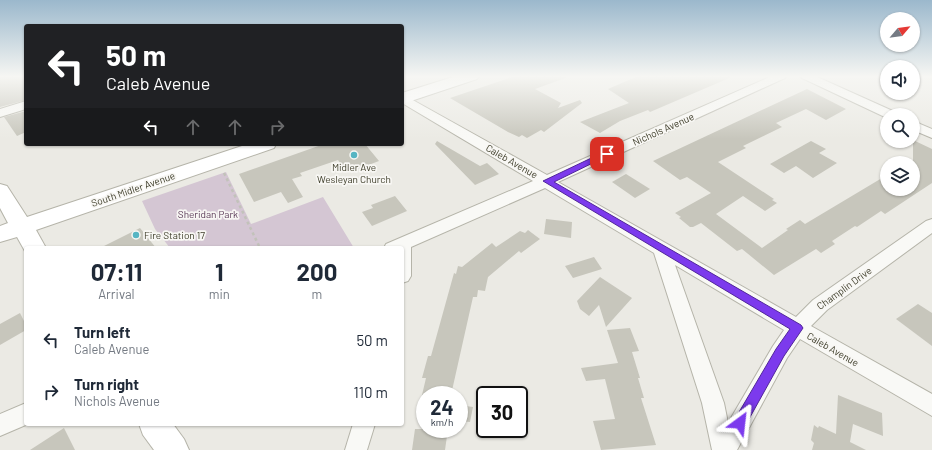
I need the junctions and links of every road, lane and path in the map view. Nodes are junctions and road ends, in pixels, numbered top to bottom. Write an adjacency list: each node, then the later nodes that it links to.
1 (734, 97): 11 (street, Nichols Avenue)
2 (852, 97): 5 (street)
3 (404, 99): 11 (street, Caleb Avenue)
4 (24, 106): 6 (street)
5 (880, 110)
6 (0, 113)
7 (920, 128): 8 (street)
8 (932, 134)
9 (261, 146): 10 (main road, South Midler Avenue)
10 (218, 160): 14 (main road, South Midler Avenue); 17 (path)
11 (547, 181): 18 (street, Nichols Avenue); 19 (street, Caleb Avenue)
12 (0, 191): 14 (main road)
13 (932, 225): 20 (street, Champlin Drive)
14 (22, 226): 15 (main road, South Midler Avenue); 16 (main road)
15 (0, 234)
16 (34, 246)
17 (259, 246)
18 (397, 246)
19 (661, 248): 20 (street, Caleb Avenue); 28 (street, Champlin Drive)
20 (797, 328): 21 (street, Caleb Avenue); 28 (street, Champlin Drive)
21 (932, 406)
22 (24, 415): 23 (street)
23 (0, 425)
24 (155, 426): 26 (main road)
25 (363, 426): 27 (street)
26 (173, 450)
27 (356, 450)
28 (724, 450)

